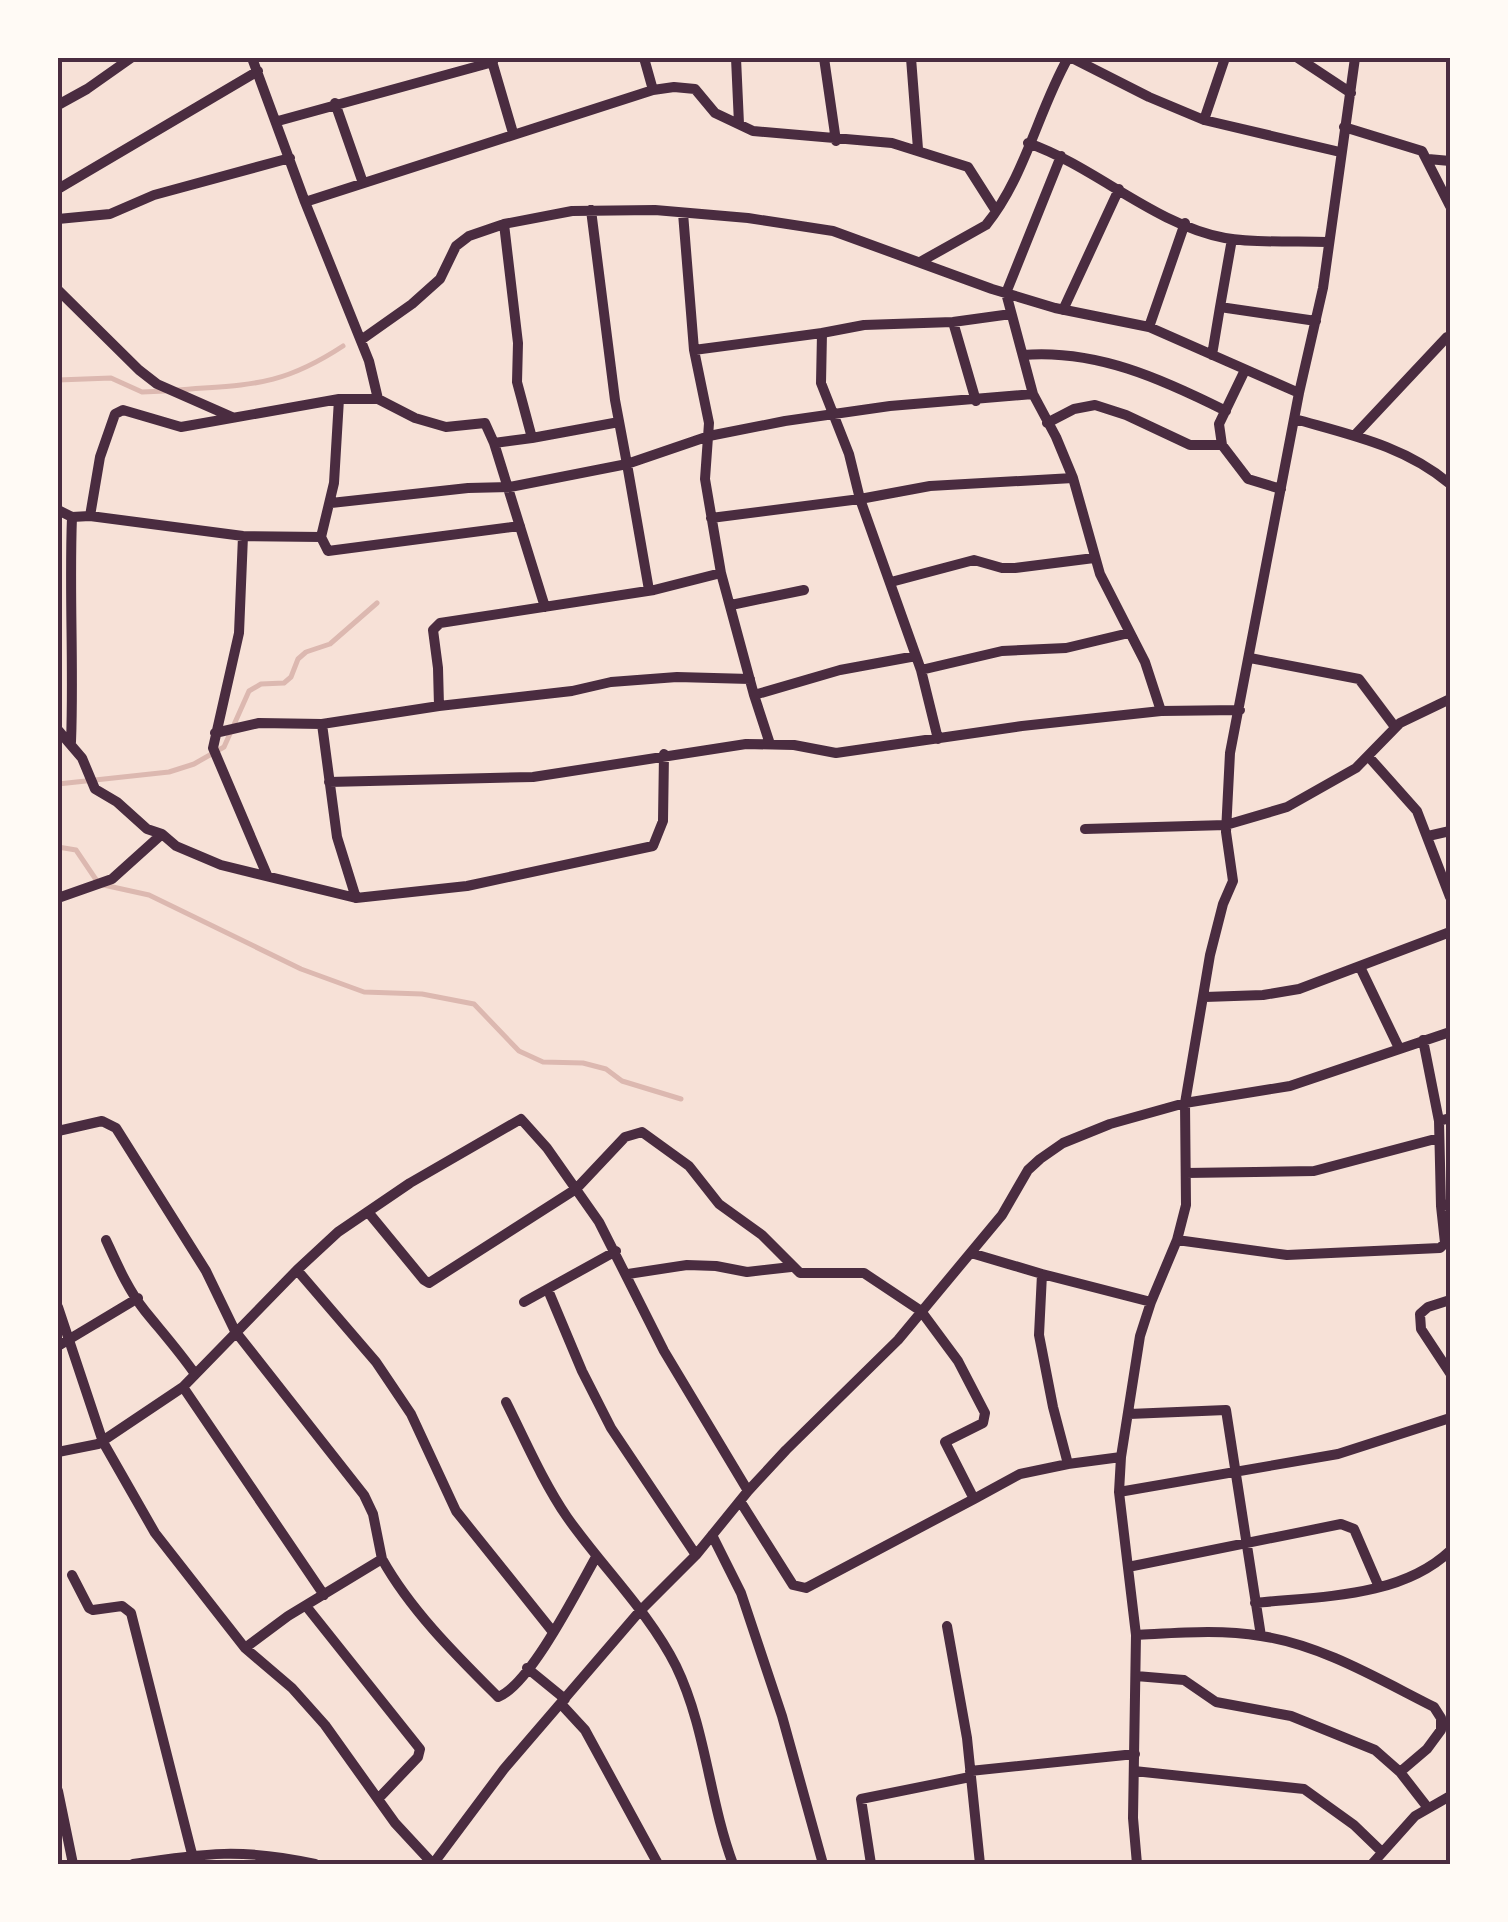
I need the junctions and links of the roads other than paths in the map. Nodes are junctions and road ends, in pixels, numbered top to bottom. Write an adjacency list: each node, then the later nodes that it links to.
1 (131, 58): 16 (street)
2 (252, 58): 12 (street)
3 (644, 58): 13 (street)
4 (736, 58): 19 (street)
5 (824, 58): 22 (street)
6 (911, 58): 24 (street)
7 (1070, 58): 17 (street); 23 (street)
8 (1225, 58): 17 (street)
9 (1298, 58): 14 (street)
10 (1354, 58): 14 (street)
11 (492, 60): 15 (street); 21 (street)
12 (258, 71): 18 (street); 32 (street)
13 (653, 90): 19 (street); 21 (street)
14 (1350, 93): 20 (street)
15 (335, 103): 18 (street); 30 (street)
16 (58, 105)
17 (1204, 120): 25 (street)
18 (278, 121): 27 (street)
19 (738, 124): 22 (street)
20 (1344, 128): 25 (street); 28 (street)
21 (514, 133): 30 (street)
22 (836, 140): 24 (street)
23 (1028, 143): 26 (street); 36 (street)
24 (918, 150): 36 (street)
25 (1340, 152): 42 (street)
26 (1061, 156): 31 (street); 45 (street)
27 (290, 158): 33 (street); 38 (street)
28 (1428, 159): 29 (street); 34 (street)
29 (1450, 161)
30 (362, 183): 33 (street)
31 (1118, 189): 39 (street); 47 (street)
32 (58, 190)
33 (304, 202): 53 (street)
34 (1450, 206)
35 (591, 210): 37 (street); 40 (street); 68 (street)
36 (996, 211): 43 (street)
37 (683, 212): 43 (street); 55 (street)
38 (58, 219)
39 (1184, 223): 41 (street); 51 (street)
40 (504, 224): 53 (street); 72 (street)
41 (1232, 238): 42 (street); 46 (street)
42 (1326, 242): 49 (street)
43 (920, 262): 45 (street)
44 (58, 290): 66 (street)
45 (1006, 293): 47 (street); 48 (street)
46 (1220, 307): 49 (street); 57 (street)
47 (1064, 310): 51 (street)
48 (1012, 314): 50 (street); 56 (street)
49 (1316, 321): 59 (street)
50 (952, 322): 52 (street); 63 (street)
51 (1149, 327): 57 (street)
52 (822, 333): 55 (street); 65 (street)
53 (361, 340): 62 (street)
54 (1450, 340): 70 (street)
55 (694, 350): 71 (street)
56 (1022, 355): 60 (street); 64 (street)
57 (1212, 355): 58 (street)
58 (1245, 370): 59 (street); 64 (street)
59 (1299, 393): 67 (street)
60 (1032, 394): 63 (street); 69 (street)
61 (340, 399): 62 (street); 66 (street); 81 (street)
62 (378, 399): 73 (street)
63 (976, 401): 65 (street)
64 (1226, 410): 74 (street)
65 (834, 416): 71 (street); 80 (street)
66 (236, 418): 83 (street)
67 (1295, 419): 70 (street); 79 (street)
68 (619, 422): 72 (street); 75 (street)
69 (1048, 423): 74 (street); 76 (street)
70 (1355, 435): 77 (street)
71 (709, 436): 75 (street); 85 (street)
72 (532, 438): 73 (street)
73 (494, 443): 78 (street)
74 (1222, 445): 79 (street)
75 (627, 464): 78 (street); 92 (street)
76 (1072, 478): 80 (street); 89 (street)
77 (1450, 484)
78 (510, 487): 81 (street); 86 (street)
79 (1281, 489): 98 (street)
80 (860, 499): 85 (street); 91 (street)
81 (330, 503): 88 (street)
82 (58, 510): 84 (street)
83 (90, 516): 84 (street); 87 (street)
84 (72, 518): 111 (street)
85 (711, 518): 90 (street)
86 (520, 526): 88 (street); 95 (street)
87 (242, 536): 88 (street); 109 (street)
88 (321, 537)
89 (1094, 558): 91 (street); 96 (street)
90 (721, 572): 92 (street); 94 (street)
91 (891, 582): 97 (street)
92 (649, 590): 95 (street)
93 (804, 590): 94 (street)
94 (731, 605): 100 (street)
95 (545, 607): 103 (street)
96 (1129, 633): 99 (street); 105 (street)
97 (916, 656): 99 (street); 101 (street)
98 (1250, 658): 104 (street); 107 (street)
99 (921, 670): 110 (street)
100 (750, 678): 101 (street); 103 (street)
101 (754, 695): 112 (street)
102 (1450, 699): 107 (street)
103 (439, 706): 106 (street)
104 (1240, 710): 105 (street); 116 (street)
105 (1161, 711): 110 (street)
106 (322, 724): 109 (street); 115 (street)
107 (1394, 727): 114 (street)
108 (58, 730): 111 (street)
109 (215, 734): 121 (street)
110 (938, 740): 112 (street)
111 (71, 742): 119 (street)
112 (770, 744): 113 (street)
113 (664, 754): 115 (street); 124 (street)
114 (1368, 756): 116 (street); 120 (street)
115 (329, 782): 124 (street)
116 (1226, 825): 117 (street); 127 (street)
117 (1085, 829)
118 (1450, 831): 120 (street)
119 (162, 834): 121 (street); 123 (street)
120 (1428, 836): 122 (street)
121 (267, 875): 124 (street)
122 (1450, 897)
123 (58, 898)
124 (356, 898)
125 (1450, 932): 126 (street)
126 (1360, 967): 127 (street); 130 (street)
127 (1206, 997): 131 (street)
128 (1450, 1032): 129 (street)
129 (1423, 1040): 130 (street); 132 (street)
130 (1399, 1048): 131 (street)
131 (1185, 1104): 135 (street); 142 (street)
132 (1444, 1120): 134 (street)
133 (58, 1131): 154 (street)
134 (1439, 1138): 135 (street); 137 (street)
135 (1186, 1173): 140 (street)
136 (576, 1189): 138 (street); 138 (street); 141 (street); 143 (street)
137 (1446, 1205): 140 (street)
138 (368, 1212): 144 (street)
139 (106, 1240): 148 (street)
140 (1178, 1240): 151 (street)
141 (616, 1251): 145 (street); 147 (street)
142 (972, 1253): 146 (street); 153 (street)
143 (790, 1267): 145 (street); 153 (street)
144 (297, 1270): 154 (street); 185 (street)
145 (628, 1274): 167 (street)
146 (1042, 1274): 151 (street); 165 (street)
147 (548, 1290): 150 (street); 174 (street)
148 (138, 1298): 155 (street); 158 (street)
149 (1450, 1300): 157 (street)
150 (524, 1302)
151 (1151, 1302): 161 (street)
152 (58, 1306): 155 (street)
153 (922, 1311): 167 (street); 169 (street)
154 (235, 1332): 158 (street); 176 (street)
155 (70, 1340): 156 (street); 188 (street)
156 (58, 1346)
157 (1450, 1373)
158 (195, 1374): 159 (street)
159 (183, 1387): 163 (street); 180 (street)
160 (506, 1402): 175 (street)
161 (1129, 1414): 164 (street); 166 (street)
162 (1450, 1418): 166 (street)
163 (58, 1452)
164 (1122, 1457): 165 (street); 168 (street)
165 (1068, 1464): 169 (street)
166 (1235, 1473): 168 (street); 172 (street)
167 (748, 1491): 170 (street)
168 (1119, 1492): 177 (street)
169 (974, 1499): 170 (street)
170 (740, 1501): 171 (street)
171 (712, 1535): 174 (street); 209 (street)
172 (1246, 1542): 177 (street); 179 (street); 181 (street)
173 (1450, 1552): 179 (street)
174 (696, 1555): 183 (street)
175 (596, 1556): 183 (street); 185 (street)
176 (382, 1560): 180 (street); 189 (street)
177 (1128, 1567): 186 (street)
178 (72, 1575): 201 (street)
179 (1379, 1587): 181 (street)
180 (324, 1596): 182 (street)
181 (1255, 1604): 187 (street)
182 (306, 1606): 188 (street); 198 (street)
183 (639, 1612): 191 (street); 208 (street)
184 (947, 1626): 195 (street)
185 (552, 1632): 189 (street)
186 (1136, 1635): 187 (street); 190 (street)
187 (1261, 1636): 194 (street)
188 (246, 1648): 198 (street)
189 (527, 1668): 191 (street)
190 (1136, 1676): 192 (street); 194 (street)
191 (563, 1702): 206 (street); 207 (street)
192 (1135, 1754): 193 (street); 195 (street)
193 (1134, 1771): 200 (street); 212 (street)
194 (1400, 1772): 199 (street)
195 (970, 1774): 210 (street); 211 (street)
196 (58, 1791): 203 (street)
197 (1450, 1796): 199 (street)
198 (378, 1798): 206 (street)
199 (1428, 1808): 200 (street)
200 (1382, 1852): 213 (street)
201 (192, 1854): 202 (street); 205 (street)
202 (173, 1861): 204 (street)
203 (74, 1864)
204 (133, 1864)
205 (315, 1864)
206 (433, 1864)
207 (658, 1864)
208 (733, 1864)
209 (823, 1864)
210 (871, 1864)
211 (980, 1864)
212 (1137, 1864)
213 (1372, 1864)

